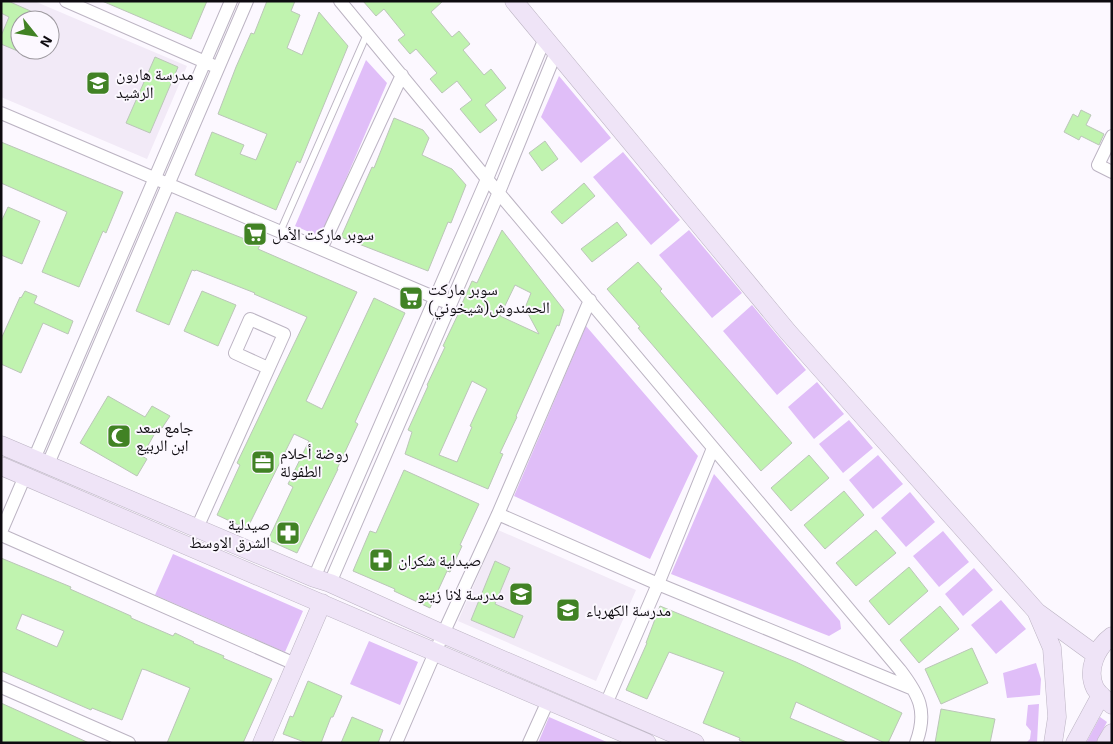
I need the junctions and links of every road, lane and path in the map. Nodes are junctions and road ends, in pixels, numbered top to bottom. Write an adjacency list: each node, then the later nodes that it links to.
1 (66, 1): 6 (street)
2 (230, 1): 10 (street)
3 (247, 1): 11 (street)
4 (340, 1): 7 (street)
5 (514, 1): 8 (street)
6 (96, 7): 10 (street)
7 (367, 33): 12 (street); 20 (lane)
8 (545, 38): 9 (street); 17 (street)
9 (556, 52): 19 (street); 37 (street)
10 (204, 62): 11 (street); 16 (street)
11 (219, 68): 18 (street)
12 (402, 74): 17 (street); 21 (street)
13 (1, 113): 16 (street)
14 (1112, 136): 15 (street)
15 (1112, 172)
16 (154, 178): 18 (street); 28 (street)
17 (487, 179): 19 (street); 22 (street)
18 (168, 184): 20 (street); 28 (street)
19 (499, 192): 23 (street); 24 (street)
20 (280, 232): 21 (street)
21 (322, 249): 22 (street)
22 (436, 298): 24 (street); 34 (street)
23 (590, 300): 27 (street); 31 (street)
24 (450, 304): 34 (street)
25 (268, 368): 32 (street)
26 (1, 445): 28 (street)
27 (713, 448): 35 (street); 44 (street)
28 (41, 462): 32 (street)
29 (1, 466): 30 (street)
30 (25, 476): 33 (street); 36 (street)
31 (498, 514): 35 (street); 38 (street)
32 (197, 528): 34 (street)
33 (1, 533): 42 (street)
34 (322, 581): 38 (street)
35 (658, 584): 44 (street); 47 (street)
36 (322, 603): 40 (street); 42 (street)
37 (1037, 612): 41 (street); 56 (street)
38 (443, 634): 40 (street); 47 (street)
39 (1112, 636): 41 (street)
40 (436, 652): 45 (street); 51 (street)
41 (1096, 655): 46 (street)
42 (295, 664): 50 (street)
43 (1, 687): 49 (street)
44 (914, 689): 55 (street)
45 (548, 700): 52 (street); 53 (street)
46 (1106, 700): 57 (street)
47 (606, 704): 54 (street)
48 (1112, 733): 58 (street)
49 (129, 743)
50 (262, 743)
51 (396, 743)
52 (529, 743)
53 (646, 743)
54 (695, 743)
55 (916, 743)
56 (1053, 743)
57 (1074, 743)
58 (1106, 743)

